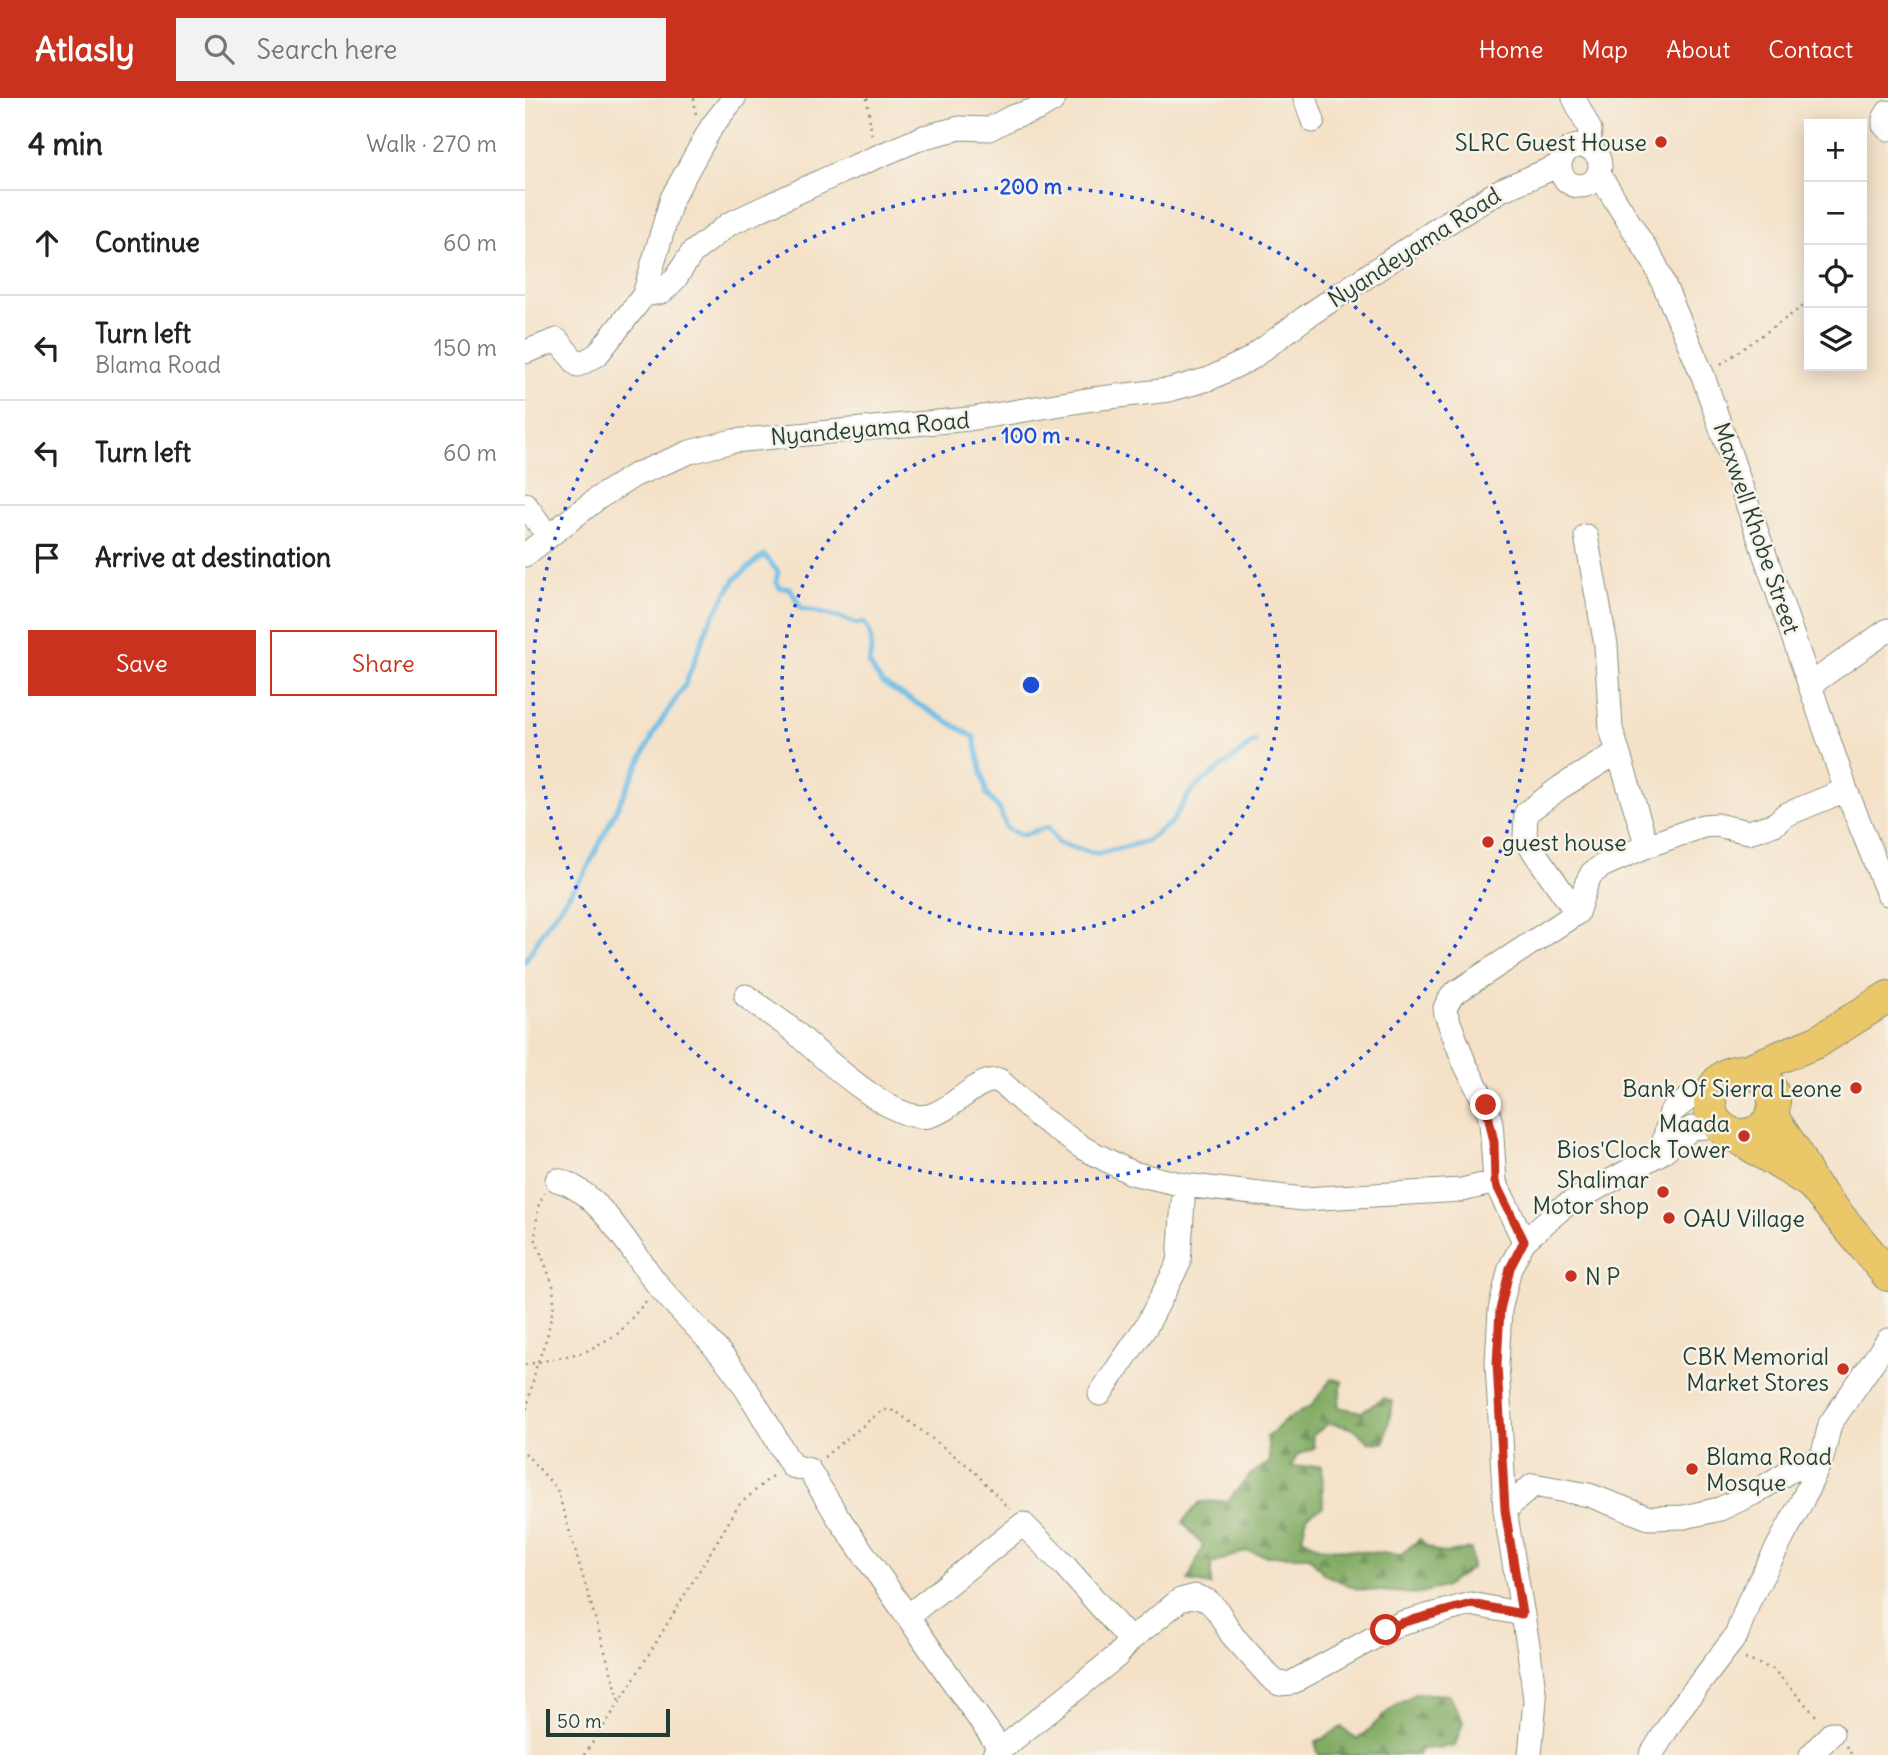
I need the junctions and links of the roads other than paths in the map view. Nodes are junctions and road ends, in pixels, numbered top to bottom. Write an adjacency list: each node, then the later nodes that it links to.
1 (734, 98): 11 (street)
2 (1054, 98): 11 (street)
3 (1305, 98): 6 (street)
4 (1574, 98): 8 (street)
5 (1888, 112): 7 (street)
6 (1313, 121)
7 (1888, 128)
8 (1589, 147): 9 (street); 10 (street)
9 (1560, 165): 10 (street); 14 (street, Nyandeyama Road)
10 (1599, 174): 18 (street, Maxwell Khobe Street)
11 (644, 295): 12 (street)
12 (525, 352)
13 (525, 504): 14 (street)
14 (548, 536): 16 (street, Nyandeyama Road)
15 (1585, 536): 19 (street)
16 (525, 555)
17 (1888, 630): 18 (street)
18 (1811, 684): 20 (street, Maxwell Khobe Street)
19 (1618, 752): 21 (street); 23 (street)
20 (1846, 790): 21 (street); 22 (street, Maxwell Khobe Street)
21 (1647, 846): 23 (street)
22 (1888, 894)
23 (1577, 913): 33 (street)
24 (746, 996): 35 (street)
25 (1888, 997): 26 (highway)
26 (1817, 1042): 27 (highway); 29 (highway)
27 (1745, 1071): 28 (highway); 29 (highway)
28 (1713, 1088): 30 (highway); 31 (street)
29 (1773, 1108): 30 (highway); 34 (highway)
30 (1725, 1130): 31 (street); 34 (highway)
31 (1661, 1153): 36 (street)
32 (557, 1180): 43 (street)
33 (1495, 1182): 35 (street); 36 (street)
34 (1812, 1184): 37 (highway)
35 (1184, 1185): 39 (street)
36 (1524, 1241): 41 (street)
37 (1888, 1275)
38 (1888, 1340): 40 (street)
39 (1100, 1394)
40 (1822, 1458): 41 (street); 48 (street)
41 (1505, 1510): 42 (street)
42 (1522, 1614): 44 (street); 47 (street)
43 (908, 1616): 44 (street); 46 (street)
44 (1130, 1640): 46 (street)
45 (1832, 1733): 49 (street)
46 (997, 1753)
47 (1530, 1755)
48 (1651, 1755)
49 (1811, 1755)

